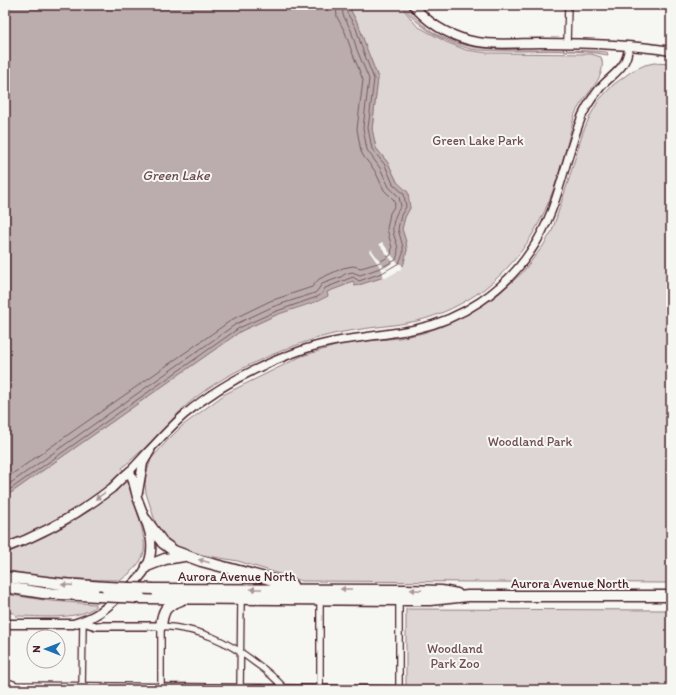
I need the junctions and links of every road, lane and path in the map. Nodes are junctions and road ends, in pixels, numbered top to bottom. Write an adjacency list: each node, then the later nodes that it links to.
1 (412, 5): 3 (main road)
2 (568, 5): 3 (street)
3 (567, 43): 4 (main road)
4 (629, 46): 5 (main road); 6 (street)
5 (671, 51)
6 (150, 451): 7 (street); 8 (main road)
7 (130, 471): 8 (main road); 10 (main road, one-way to 10)
8 (137, 496): 9 (main road)
9 (146, 520): 11 (highway); 12 (main road)
10 (5, 548)
11 (186, 556): 12 (highway); 15 (highway, one-way to 11)
12 (147, 566): 22 (main road)
13 (5, 577): 15 (highway, Aurora Avenue North, one-way to 13, bridge)
14 (5, 587): 18 (highway, Aurora Avenue North, bridge)
15 (309, 589): 16 (highway, Aurora Avenue North, one-way to 15)
16 (468, 596): 17 (highway, Aurora Avenue North); 21 (highway, Aurora Avenue North)
17 (671, 596)
18 (185, 599): 19 (highway, Aurora Avenue North); 24 (highway)
19 (241, 599): 20 (highway, Aurora Avenue North); 25 (street)
20 (320, 599): 21 (highway, Aurora Avenue North); 31 (street)
21 (399, 600): 32 (street)
22 (83, 622): 23 (main road); 24 (street); 27 (street)
23 (5, 624)
24 (161, 626): 25 (street); 28 (street)
25 (240, 651): 29 (street); 30 (street)
26 (5, 681): 27 (street)
27 (82, 688): 28 (street)
28 (161, 688): 29 (street)
29 (240, 688): 30 (street)
30 (285, 689): 31 (street)
31 (320, 689): 32 (street)
32 (398, 689)

